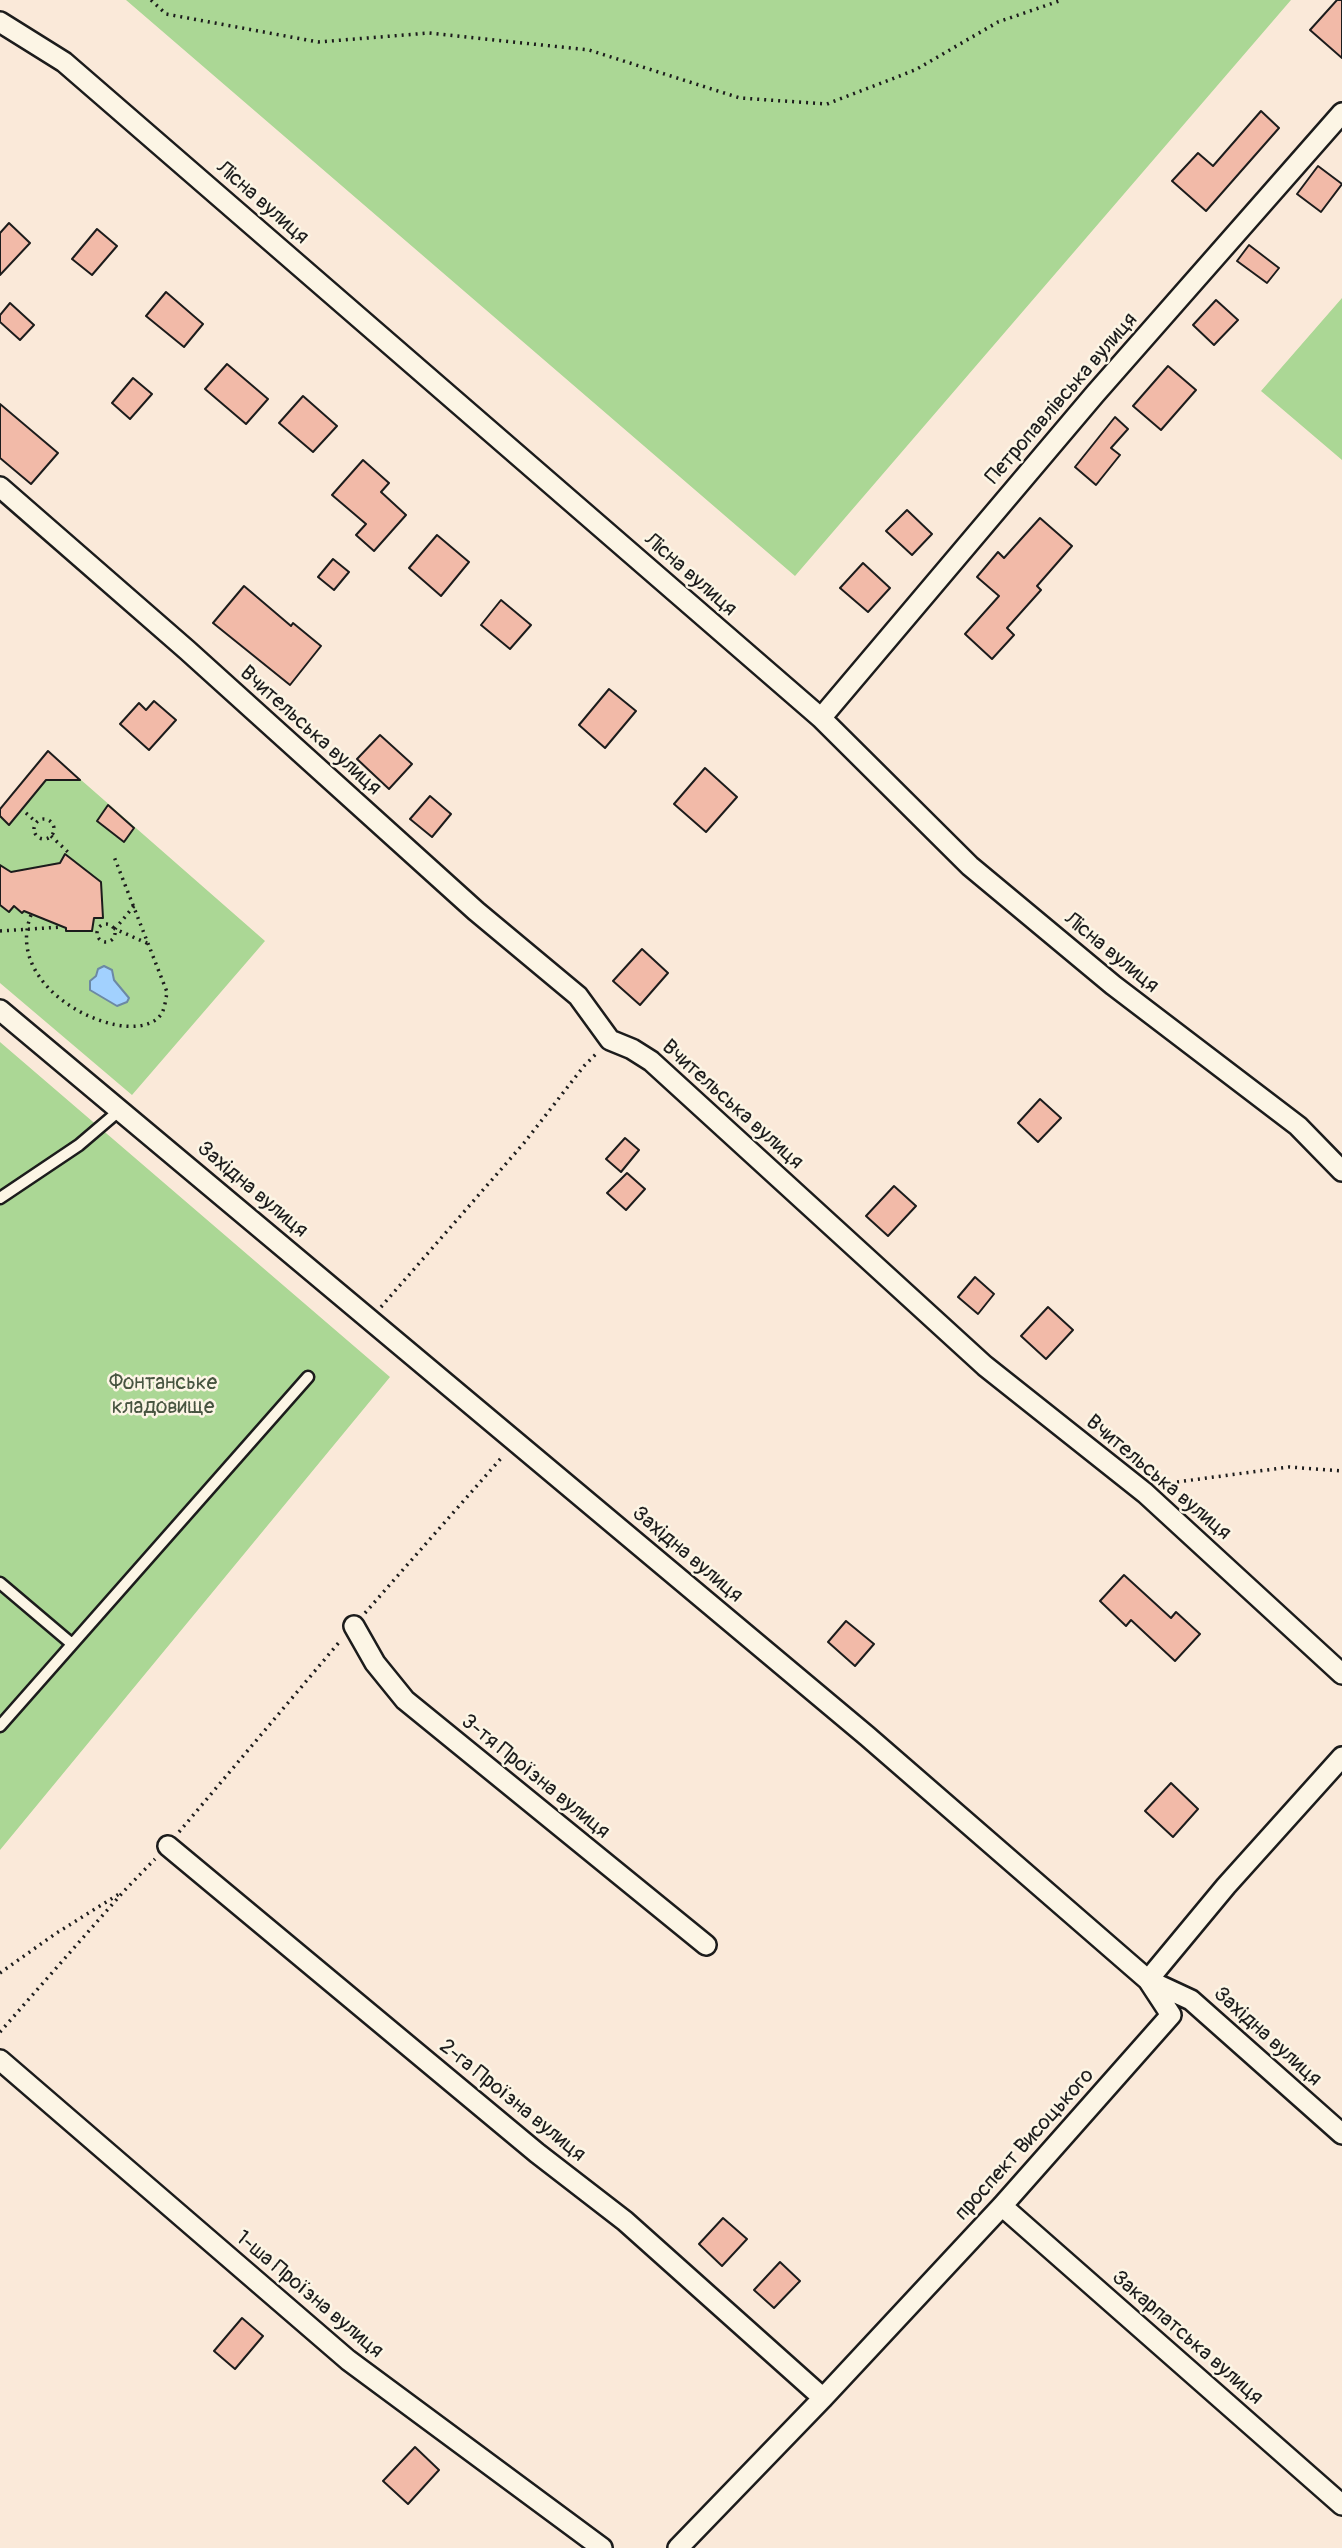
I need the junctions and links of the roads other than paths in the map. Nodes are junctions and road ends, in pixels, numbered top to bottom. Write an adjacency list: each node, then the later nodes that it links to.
1 (0, 22): 4 (street, Лісна вулиця)
2 (1342, 113): 4 (street, Петропавлівська вулиця)
3 (0, 487): 13 (street, Вчительська вулиця)
4 (821, 718): 7 (street, Лісна вулиця)
5 (0, 1010): 6 (street, Західна вулиця)
6 (120, 1110): 8 (lane); 18 (street, Західна вулиця)
7 (1342, 1171)
8 (0, 1198)
9 (308, 1377): 12 (lane)
10 (0, 1583): 12 (lane)
11 (354, 1626): 17 (street, 3-тя Проїзна вулиця)
12 (72, 1644): 14 (lane)
13 (1342, 1674)
14 (0, 1726)
15 (1341, 1760): 18 (street)
16 (168, 1846): 22 (street, 2-га Проїзна вулиця)
17 (706, 1945)
18 (1148, 1980): 20 (street, Західна вулиця); 21 (street, проспект Висоцького)
19 (0, 2060): 24 (street, 1-ша Проїзна вулиця)
20 (1342, 2134)
21 (1002, 2206): 22 (street, проспект Висоцького); 23 (street, Закарпатська вулиця)
22 (823, 2398): 25 (street, проспект Висоцького)
23 (1342, 2505)
24 (602, 2548)
25 (678, 2548)

